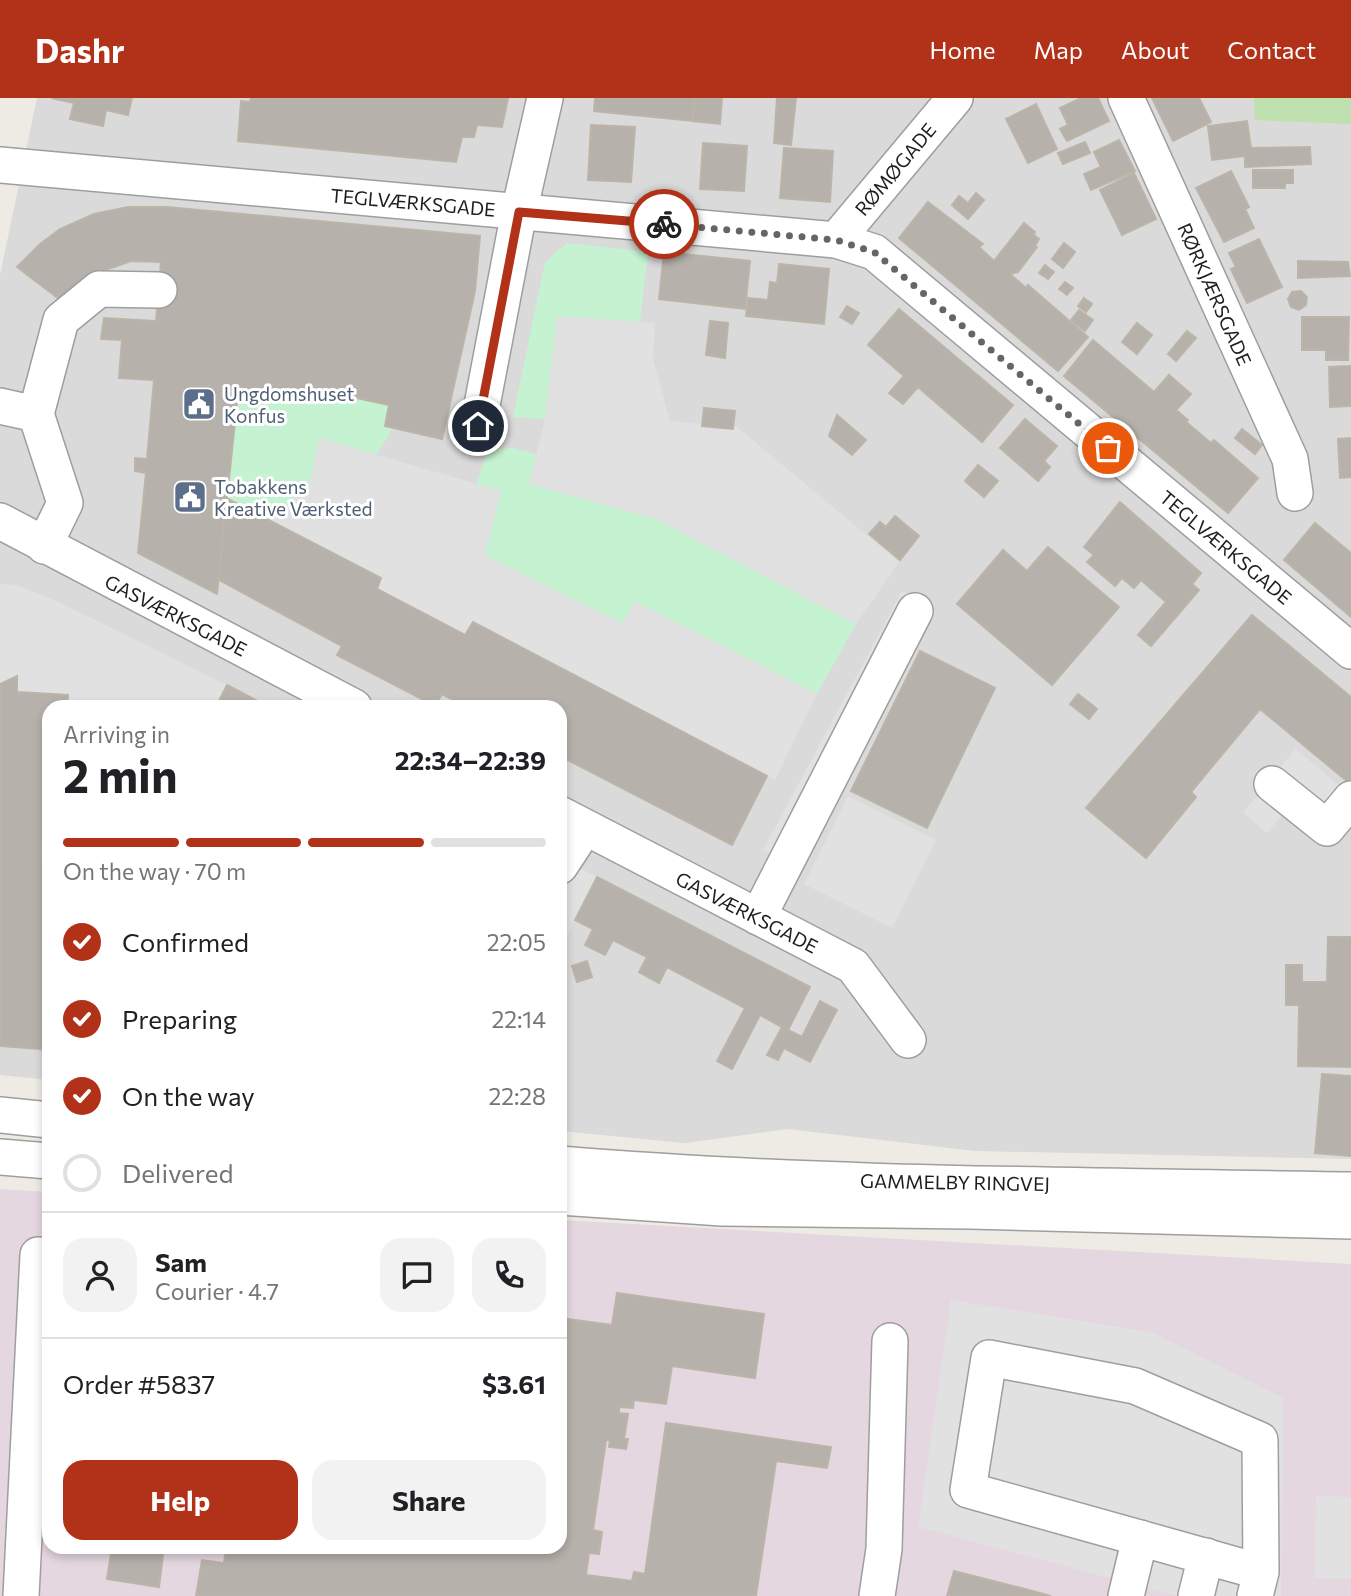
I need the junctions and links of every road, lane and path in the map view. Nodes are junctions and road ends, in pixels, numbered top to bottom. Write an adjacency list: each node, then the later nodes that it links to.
1 (545, 98): 5 (street)
2 (955, 98): 6 (street, RØMØGADE)
3 (1126, 98): 11 (street, RØRKJÆRSGADE)
4 (0, 165): 5 (street, TEGLVÆRKSGADE)
5 (519, 212): 6 (street, TEGLVÆRKSGADE); 10 (street)
6 (836, 240): 15 (street, TEGLVÆRKSGADE)
7 (159, 290): 9 (street)
8 (0, 406): 9 (street)
9 (36, 414): 13 (street)
10 (478, 426)
11 (1295, 494)
12 (0, 522): 13 (street, GASVÆRKSGADE)
13 (44, 546): 16 (street, GASVÆRKSGADE)
14 (915, 611): 21 (street)
15 (1351, 651)
16 (341, 700)
17 (1272, 783): 18 (street)
18 (1351, 799)
19 (573, 821): 20 (street); 21 (street, GASVÆRKSGADE)
20 (567, 842)
21 (758, 917): 22 (street, GASVÆRKSGADE)
22 (908, 1040)
23 (0, 1115): 24 (street)
24 (42, 1119)
25 (0, 1157): 26 (street)
26 (42, 1160)
27 (567, 1165): 28 (street, GAMMELBY RINGVEJ)
28 (1351, 1190)
29 (567, 1197): 30 (street, GAMMELBY RINGVEJ)
30 (1351, 1222)
31 (42, 1255): 33 (street)
32 (890, 1341): 38 (street)
33 (14, 1471): 37 (street)
34 (1140, 1538): 35 (street); 36 (street); 39 (street)
35 (1206, 1556): 36 (street); 40 (street)
36 (1258, 1584)
37 (22, 1596)
38 (877, 1596)
39 (1126, 1596)
40 (1196, 1596)

